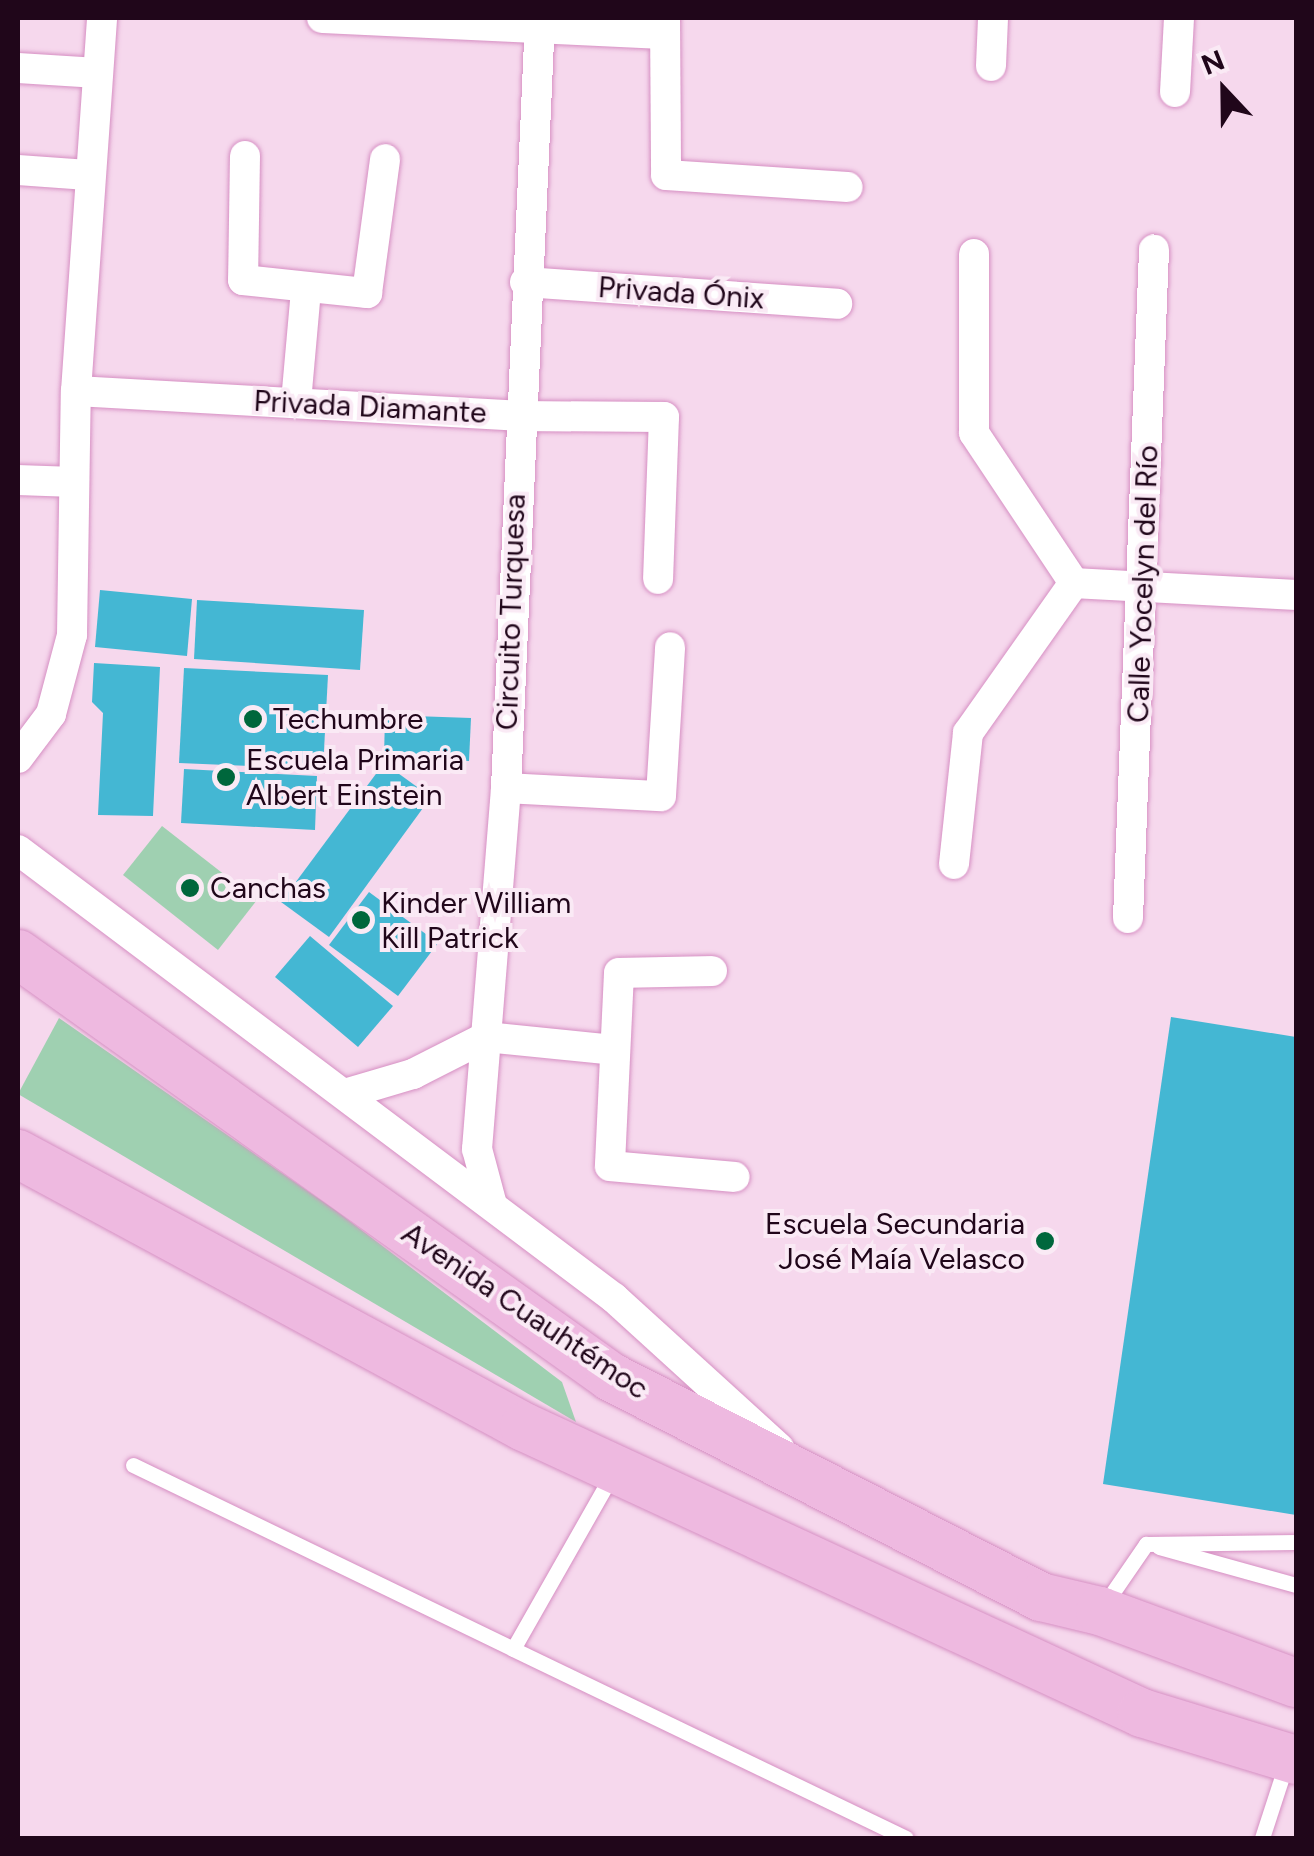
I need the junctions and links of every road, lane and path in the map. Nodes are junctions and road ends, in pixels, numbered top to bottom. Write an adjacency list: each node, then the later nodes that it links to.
1 (102, 18): 10 (street)
2 (322, 18): 5 (street)
3 (993, 18): 8 (street)
4 (1179, 18): 11 (street)
5 (414, 20): 6 (street)
6 (539, 24): 7 (street); 19 (street, Circuito Turquesa)
7 (664, 26): 16 (street)
8 (991, 66)
9 (18, 68): 10 (street)
10 (98, 73): 15 (street)
11 (1174, 92)
12 (245, 156): 20 (street)
13 (385, 159): 20 (street)
14 (18, 170): 15 (street)
15 (88, 175): 22 (street)
16 (848, 187)
17 (1154, 250): 29 (street, Calle Yocelyn del Río)
18 (974, 254): 28 (street)
19 (525, 282): 21 (street, Privada Ónix); 24 (street, Circuito Turquesa)
20 (306, 290): 23 (street)
21 (837, 304)
22 (76, 392): 23 (street, Privada Diamante); 26 (street)
23 (296, 402): 24 (street, Privada Diamante)
24 (518, 416): 27 (street, Privada Diamante); 33 (street, Circuito Turquesa)
25 (18, 480): 26 (street)
26 (74, 482): 32 (street)
27 (658, 579)
28 (1074, 583): 29 (street); 35 (street)
29 (1144, 588): 30 (street); 36 (street, Calle Yocelyn del Río)
30 (1296, 595)
31 (670, 647): 33 (street)
32 (18, 758)
33 (506, 788): 39 (street, Circuito Turquesa)
34 (18, 850): 41 (street)
35 (954, 864)
36 (1128, 918)
37 (18, 954): 47 (main road, Avenida Cuauhtémoc)
38 (712, 972): 40 (street)
39 (486, 1037): 40 (street); 41 (street); 44 (street, Circuito Turquesa)
40 (613, 1050): 43 (street)
41 (345, 1094): 44 (street)
42 (18, 1154): 46 (main road)
43 (734, 1176)
44 (492, 1204): 47 (street)
45 (134, 1464): 52 (lane)
46 (615, 1469): 52 (lane); 54 (main road)
47 (814, 1481): 51 (main road, Avenida Cuauhtémoc)
48 (1296, 1542): 49 (lane)
49 (1146, 1544): 50 (lane); 51 (lane)
50 (1296, 1584)
51 (1100, 1611): 53 (main road, Avenida Cuauhtémoc)
52 (513, 1649): 55 (lane)
53 (1296, 1683)
54 (1292, 1759): 56 (lane)
55 (906, 1838)
56 (1262, 1838)

